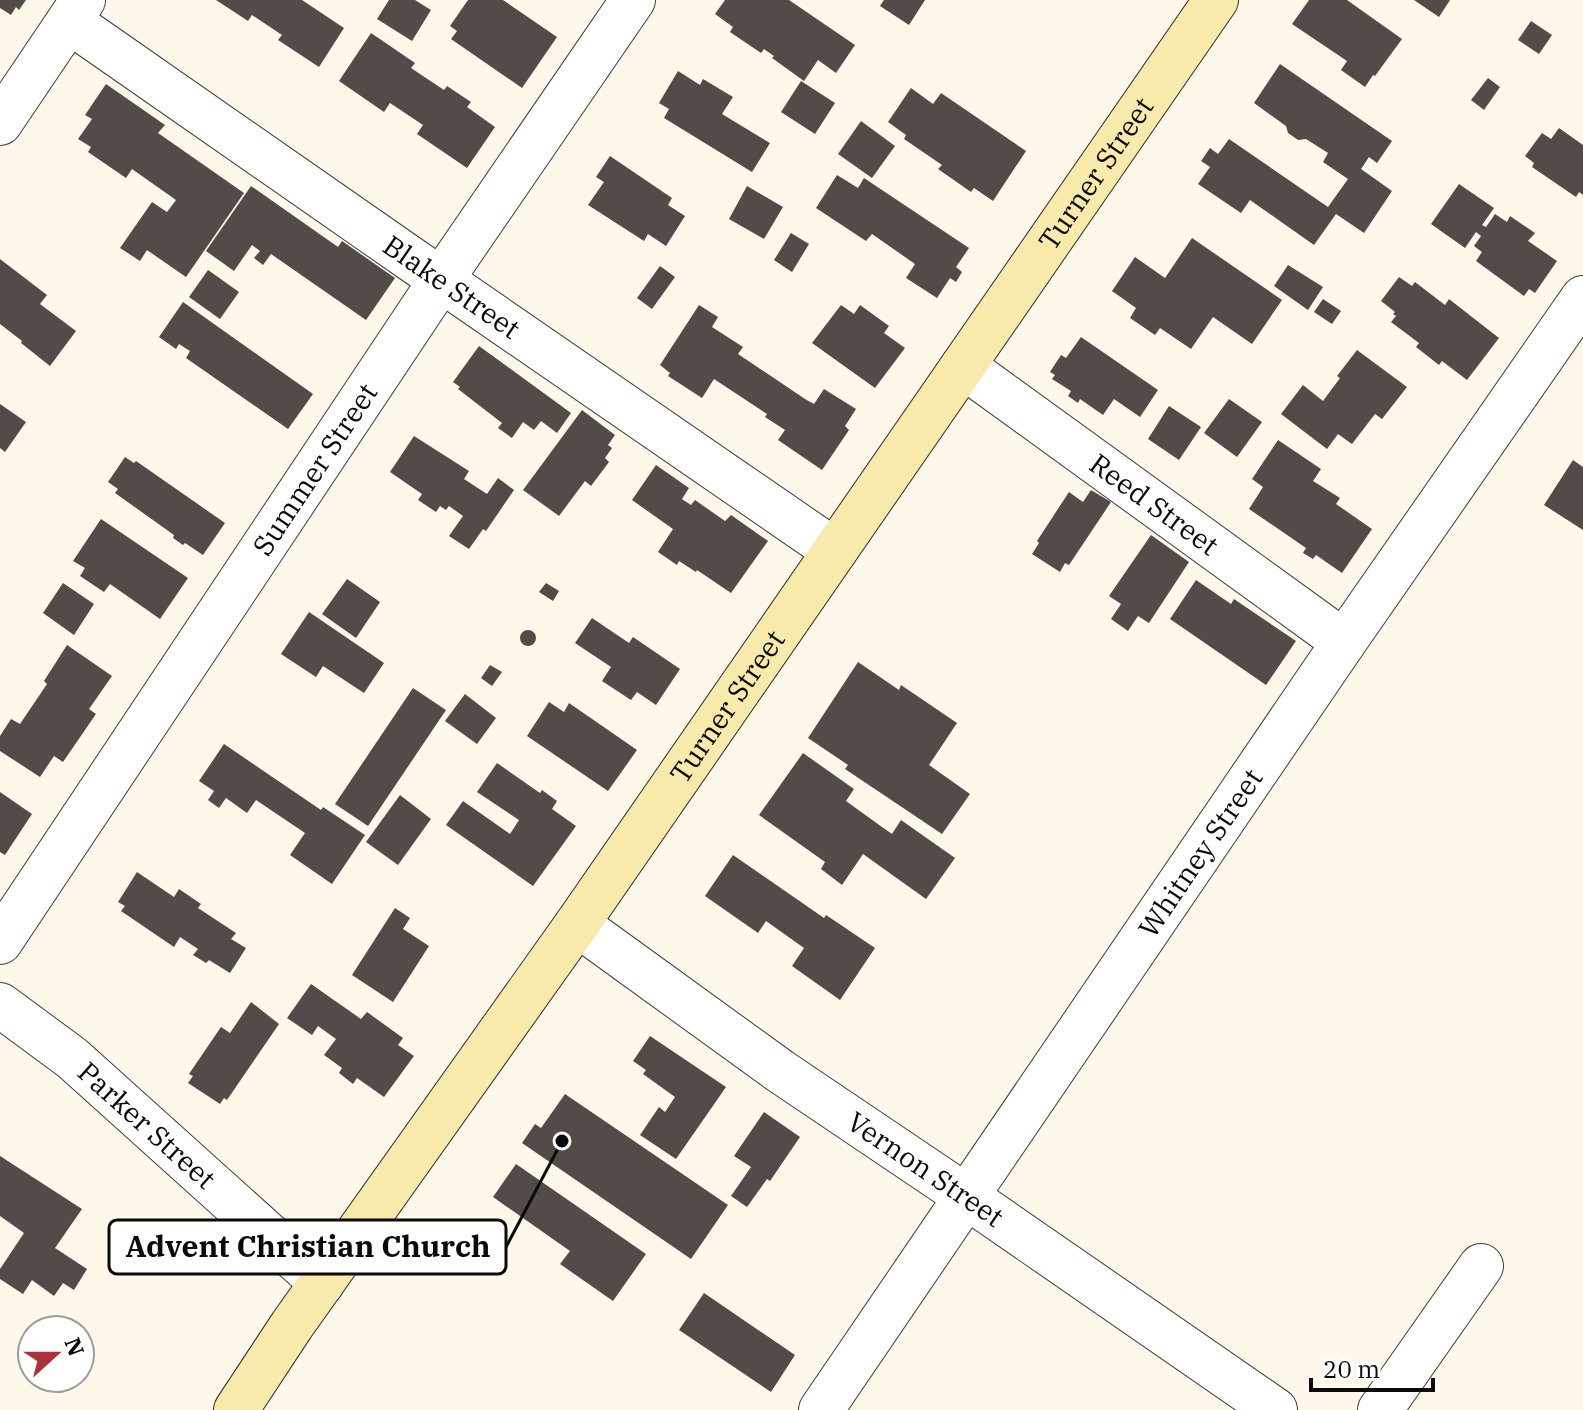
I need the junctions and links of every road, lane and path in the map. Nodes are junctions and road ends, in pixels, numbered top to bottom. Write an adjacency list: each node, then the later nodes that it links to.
1 (633, 0): 5 (street, Summer Street)
2 (1216, 0): 7 (main road, Turner Street)
3 (76, 10): 4 (street); 5 (street, Blake Street)
4 (0, 123)
5 (441, 280): 8 (street, Blake Street); 11 (street, Summer Street)
6 (1583, 298): 9 (street, Whitney Street)
7 (963, 366): 8 (main road, Turner Street); 9 (street, Reed Street)
8 (835, 551): 10 (main road, Turner Street)
9 (1344, 642): 13 (street, Whitney Street)
10 (577, 924): 13 (street, Vernon Street); 15 (main road, Turner Street)
11 (0, 942)
12 (0, 1005): 15 (street, Parker Street)
13 (967, 1197): 17 (street, Whitney Street); 18 (street, Vernon Street)
14 (1481, 1266): 19 (street)
15 (322, 1283): 16 (main road, Turner Street)
16 (236, 1410)
17 (821, 1410)
18 (1275, 1410)
19 (1380, 1410)

